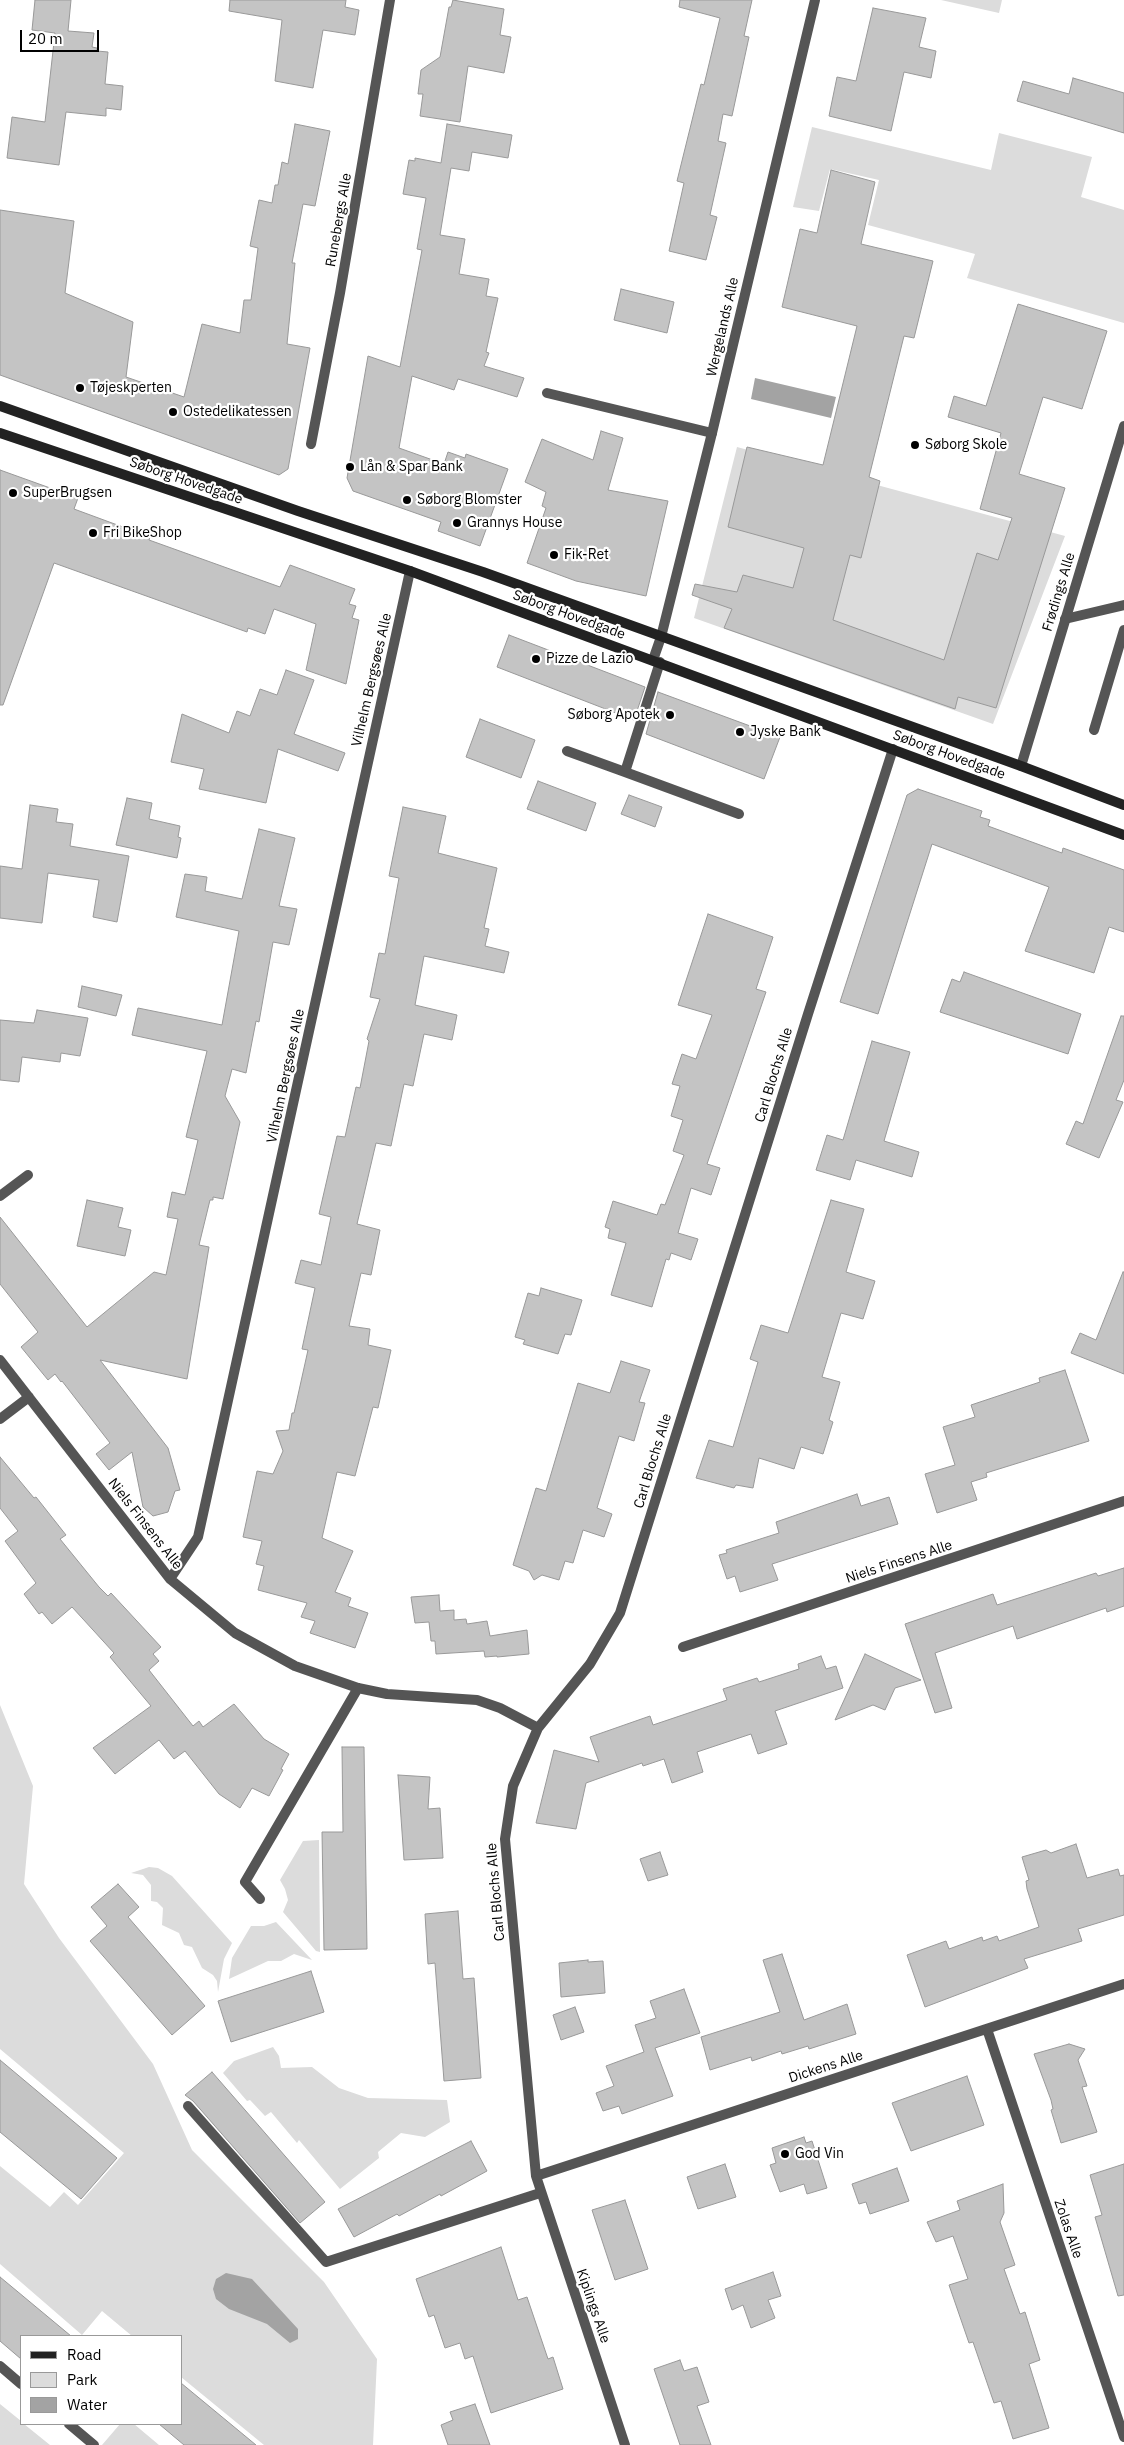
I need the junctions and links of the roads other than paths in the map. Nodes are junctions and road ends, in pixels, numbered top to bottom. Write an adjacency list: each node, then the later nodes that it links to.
1 (390, 0): 8 (street, Runebergs Alle)
2 (816, 0): 7 (street, Wergelands Alle)
3 (547, 393): 7 (street)
4 (0, 406): 13 (street, Søborg Hovedgade)
5 (1124, 426): 11 (street, Frødings Alle)
6 (0, 433): 9 (street, Søborg Hovedgade)
7 (712, 433): 13 (street, Wergelands Alle)
8 (311, 444)
9 (410, 570): 14 (street, Søborg Hovedgade); 29 (street, Vilhelm Bergsøes Alle)
10 (1124, 605): 11 (street)
11 (1065, 619): 18 (street, Frødings Alle)
12 (1124, 630): 15 (street)
13 (661, 637): 14 (street, Wergelands Alle); 18 (street, Søborg Hovedgade)
14 (656, 661): 16 (street, Søborg Hovedgade); 19 (street, Wergelands Alle)
15 (1094, 730)
16 (893, 749): 22 (street, Søborg Hovedgade); 32 (street, Carl Blochs Alle)
17 (567, 751): 19 (street)
18 (1021, 766): 20 (street, Søborg Hovedgade)
19 (625, 772): 21 (street)
20 (1124, 805)
21 (739, 814)
22 (1124, 835)
23 (28, 1175): 24 (street)
24 (0, 1196)
25 (0, 1360): 26 (street, Niels Finsens Alle)
26 (29, 1397): 27 (street); 29 (street, Niels Finsens Alle)
27 (0, 1419)
28 (1124, 1501): 30 (street, Niels Finsens Alle)
29 (170, 1579): 31 (street, Niels Finsens Alle)
30 (683, 1647)
31 (358, 1688): 32 (street, Niels Finsens Alle); 33 (street)
32 (538, 1728): 37 (street, Carl Blochs Alle)
33 (260, 1899)
34 (1124, 1984): 35 (street, Dickens Alle)
35 (987, 2029): 37 (street, Dickens Alle); 42 (street, Zolas Alle)
36 (188, 2106): 38 (street)
37 (536, 2176): 38 (street, Kiplings Alle)
38 (540, 2193): 44 (street, Kiplings Alle)
39 (0, 2366): 40 (street)
40 (20, 2383)
41 (70, 2425): 43 (street)
42 (1124, 2437)
43 (94, 2445)
44 (625, 2445)

